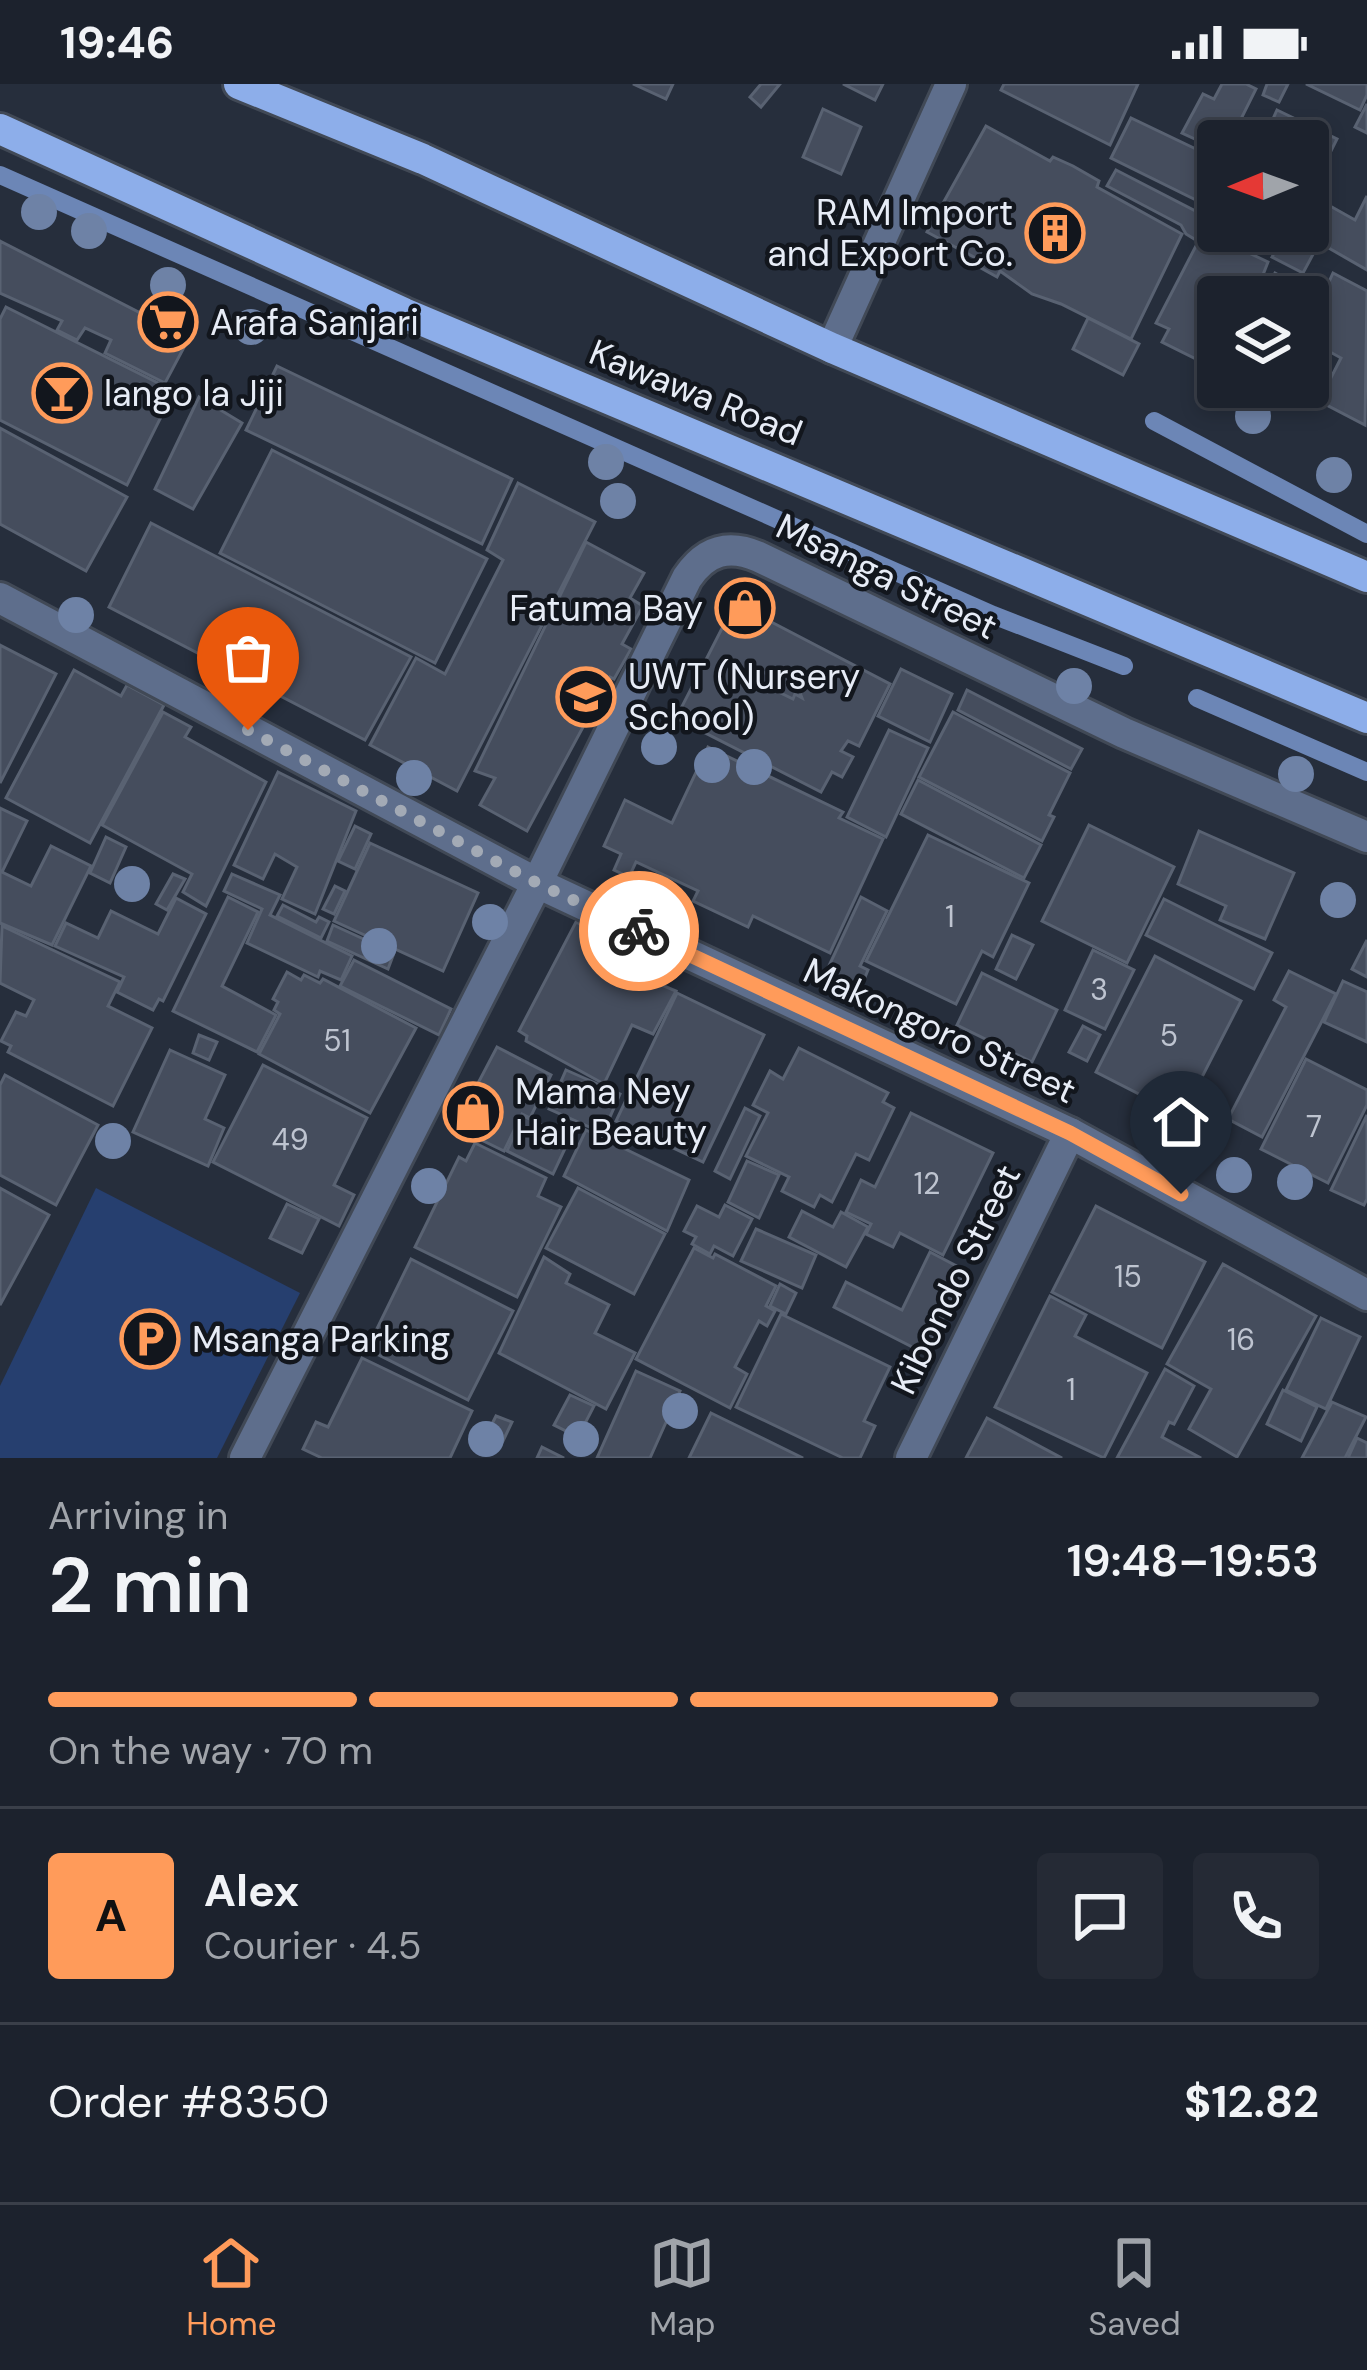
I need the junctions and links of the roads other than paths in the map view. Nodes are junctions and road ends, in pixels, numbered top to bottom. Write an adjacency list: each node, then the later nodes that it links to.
1 (239, 84): 4 (main road)
2 (951, 84): 4 (street)
3 (0, 130): 7 (main road, Kawawa Road)
4 (832, 348): 5 (main road)
5 (1367, 578)
6 (0, 598): 9 (street, Makongoro Street)
7 (1367, 718)
8 (1367, 838): 9 (street, Msanga Street)
9 (537, 883): 10 (street, Makongoro Street); 12 (street, Msanga Street)
10 (1070, 1133): 11 (street, Makongoro Street); 13 (street, Kibondo Street)
11 (1367, 1294)
12 (245, 1458)
13 (911, 1458)

